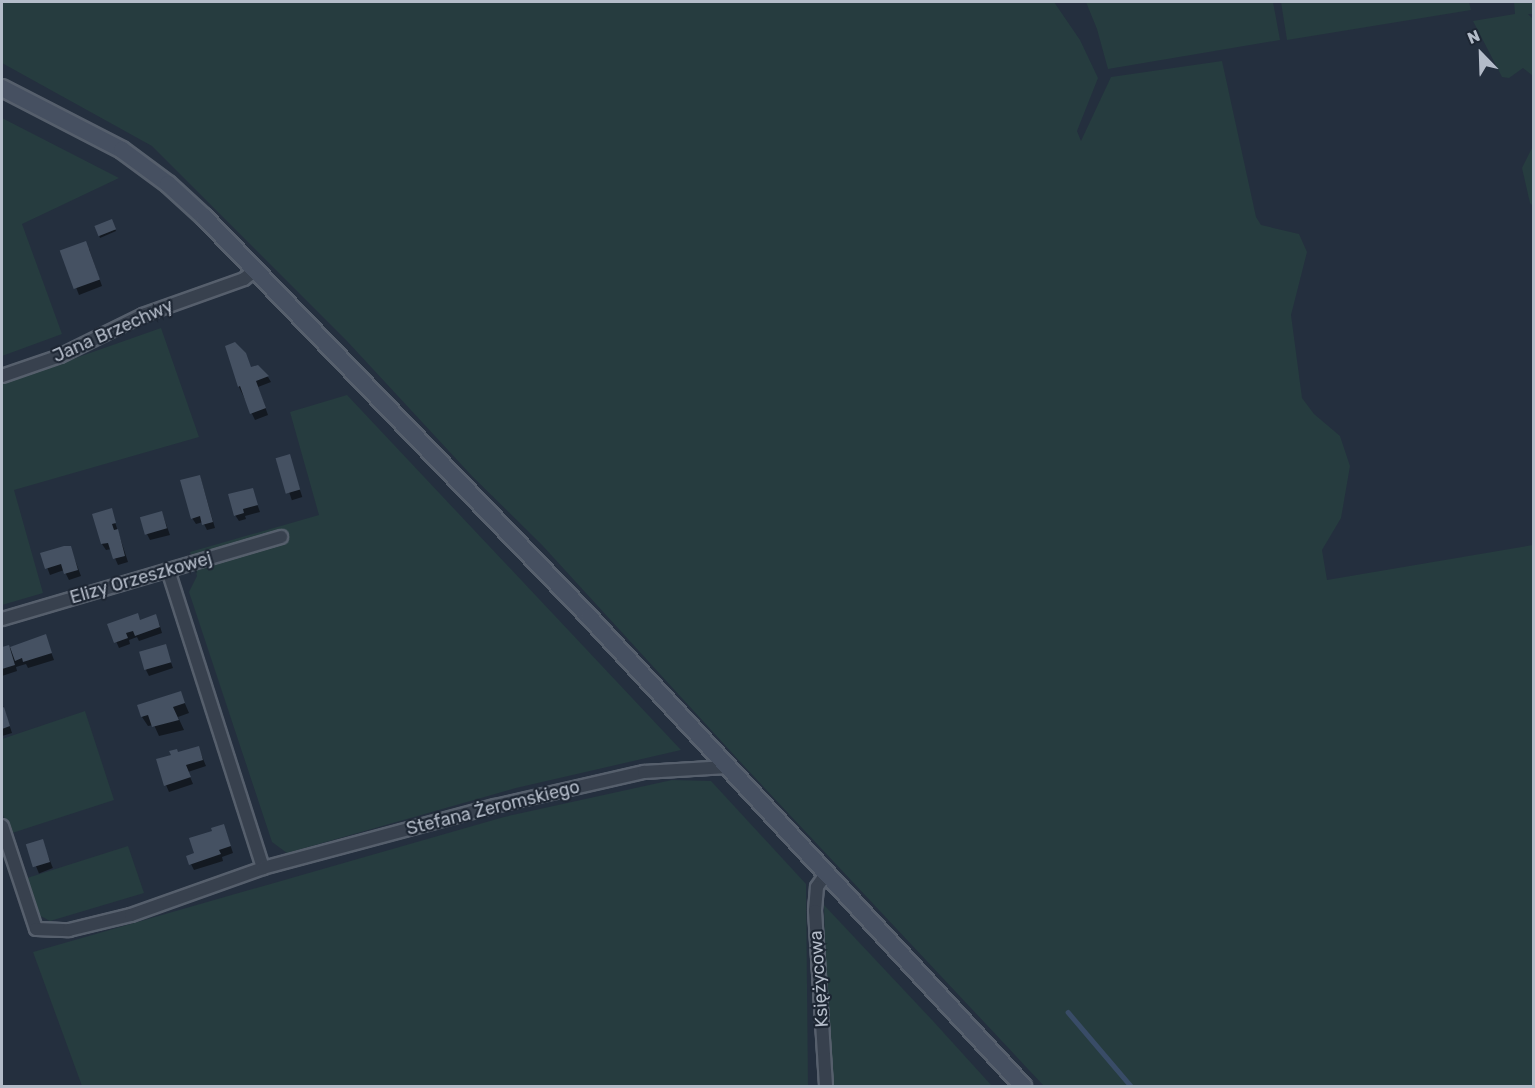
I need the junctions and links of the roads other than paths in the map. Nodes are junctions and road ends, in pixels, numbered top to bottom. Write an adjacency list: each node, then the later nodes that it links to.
1 (2, 88): 2 (street)
2 (257, 269): 3 (street, Jana Brzechwy); 7 (street)
3 (2, 376)
4 (281, 537): 5 (street, Elizy Orzeszkowej)
5 (168, 570): 6 (street, Elizy Orzeszkowej); 9 (street)
6 (2, 619)
7 (727, 767): 9 (street, Stefana Żeromskiego); 10 (street)
8 (2, 826): 9 (street, Stefana Żeromskiego)
9 (263, 868)
10 (826, 874): 11 (street, Księżycowa); 12 (street)
11 (826, 1086)
12 (1023, 1086)

